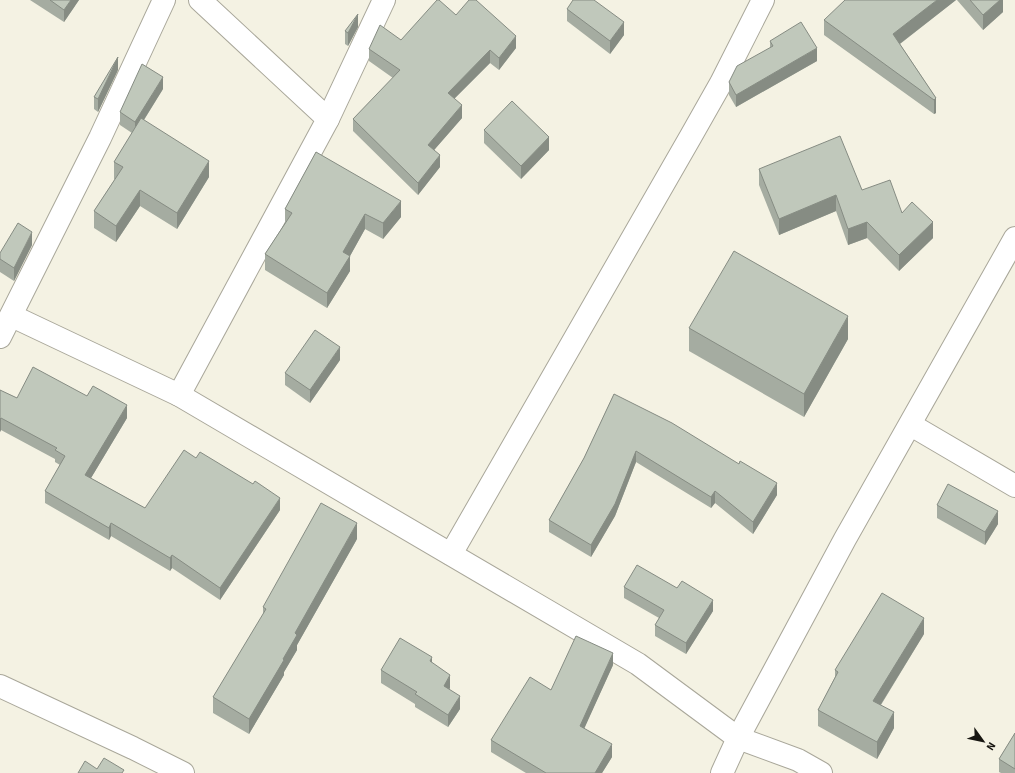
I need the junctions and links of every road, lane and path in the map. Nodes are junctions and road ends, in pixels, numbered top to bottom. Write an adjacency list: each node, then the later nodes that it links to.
1 (164, 0): 7 (street)
2 (200, 0): 5 (street)
3 (384, 0): 5 (street)
4 (763, 0): 12 (street)
5 (328, 119): 9 (street)
6 (1015, 238): 10 (street)
7 (12, 316): 8 (street); 9 (street)
8 (0, 337)
9 (179, 395): 12 (street)
10 (911, 425): 11 (street); 14 (street)
11 (1015, 486)
12 (450, 554): 14 (street)
13 (0, 686): 15 (street)
14 (738, 738): 16 (street); 17 (street)
15 (183, 773)
16 (722, 773)
17 (821, 773)

